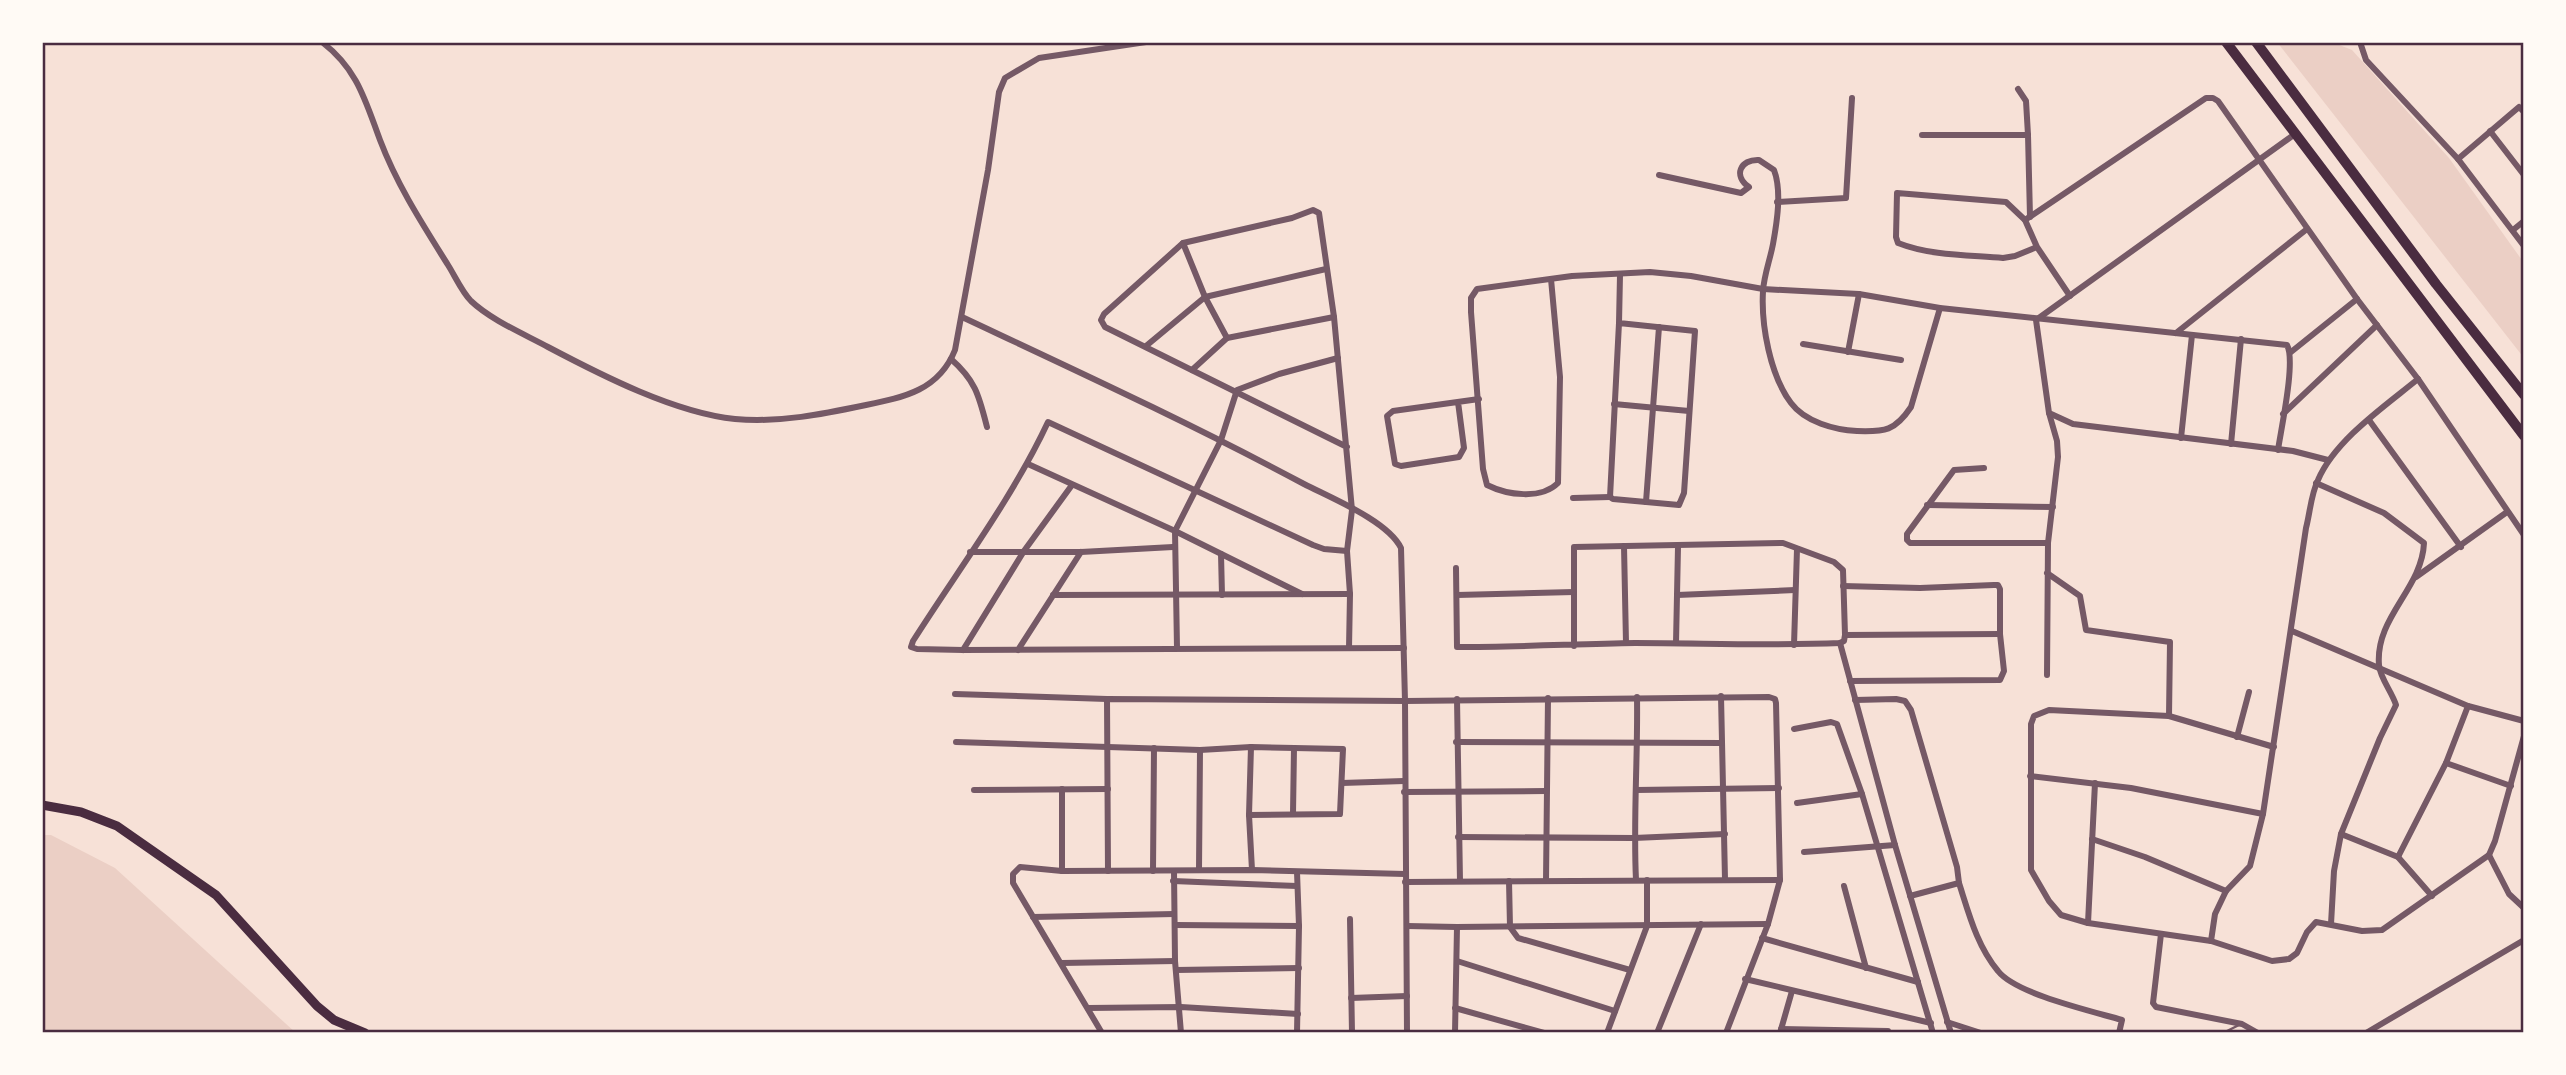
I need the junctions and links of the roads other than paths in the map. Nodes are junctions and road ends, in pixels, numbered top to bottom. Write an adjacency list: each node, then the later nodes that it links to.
1 (322, 42): 51 (street)
2 (1146, 42): 36 (street)
3 (2226, 42): 10 (highway)
4 (2256, 42): 28 (highway)
5 (2360, 42): 13 (street)
6 (2018, 89): 12 (street)
7 (1852, 98): 17 (street)
8 (2524, 111): 9 (street)
9 (2490, 131): 13 (street); 16 (street)
10 (2295, 134): 14 (street); 33 (highway)
11 (1922, 135): 12 (street)
12 (2028, 135): 18 (street)
13 (2458, 159): 21 (street)
14 (2261, 160): 18 (street); 20 (street); 31 (street)
15 (1659, 175): 17 (street)
16 (2524, 175)
17 (1777, 202): 29 (street)
18 (2027, 218): 24 (street); 24 (street)
19 (2524, 221): 21 (street)
20 (2307, 229): 34 (street); 42 (street)
21 (2513, 230): 23 (street)
22 (1183, 243): 25 (street); 32 (street); 47 (street)
23 (2524, 246)
24 (2038, 247): 31 (street)
25 (1326, 269): 32 (street); 37 (street)
26 (1620, 275): 27 (street); 29 (street); 39 (street)
27 (1550, 279): 57 (street); 57 (street)
28 (2436, 284): 33 (highway); 56 (highway)
29 (1763, 289): 30 (street); 35 (street)
30 (1859, 294): 35 (street); 48 (street)
31 (2070, 296): 38 (street)
32 (1205, 297): 44 (street); 47 (street)
33 (2419, 297): 66 (highway)
34 (2357, 299): 40 (street); 49 (street)
35 (1940, 308): 38 (street)
36 (962, 317): 51 (street); 68 (street)
37 (1334, 317): 44 (street); 50 (street)
38 (2036, 320): 42 (street); 62 (street)
39 (1619, 323): 41 (street); 59 (street)
40 (2376, 326): 54 (street); 63 (street)
41 (1659, 327): 60 (street); 61 (street)
42 (2176, 333): 43 (street)
43 (2192, 335): 45 (street); 67 (street)
44 (1227, 338): 53 (street)
45 (2241, 339): 49 (street); 69 (street)
46 (1803, 344): 48 (street)
47 (1146, 346): 53 (street)
48 (1848, 352): 52 (street)
49 (2291, 352): 63 (street)
50 (1338, 358): 55 (street); 70 (street)
51 (951, 359): 65 (street)
52 (1902, 360)
53 (1192, 370): 55 (street)
54 (2418, 379): 64 (street); 84 (street)
55 (1237, 390): 68 (street); 70 (street)
56 (2524, 395)
57 (1479, 399): 58 (street)
58 (1458, 402): 58 (street)
59 (1614, 404): 60 (street); 78 (street)
60 (1654, 408): 61 (street); 80 (street)
61 (1689, 411): 80 (street)
62 (2049, 413): 67 (street); 82 (street)
63 (2283, 414): 71 (street)
64 (2369, 420): 72 (street); 91 (street)
65 (987, 426)
66 (2524, 436)
67 (2180, 438): 69 (street)
68 (1222, 440): 77 (street); 83 (street)
69 (2231, 444): 71 (street)
70 (1347, 447): 83 (street)
71 (2278, 450): 72 (street)
72 (2328, 460): 75 (street)
73 (1028, 464): 76 (street); 77 (street); 95 (street)
74 (1984, 468): 81 (street)
75 (2316, 482): 100 (street); 111 (street)
76 (1072, 485): 85 (street); 93 (street)
77 (1195, 490): 85 (street); 94 (street)
78 (1610, 497): 79 (street); 80 (street)
79 (1573, 498)
80 (1646, 502)
81 (1927, 505): 82 (street); 87 (street)
82 (2053, 507): 87 (street)
83 (1352, 510): 94 (street); 121 (street)
84 (2507, 512): 86 (street); 91 (street)
85 (1175, 531): 89 (street); 97 (street)
86 (2524, 535)
87 (2048, 543): 99 (street)
88 (1624, 546): 90 (street); 103 (street); 114 (street)
89 (1173, 547): 96 (street); 108 (street)
90 (1678, 547): 92 (street); 106 (street)
91 (2461, 547): 100 (street)
92 (1797, 549): 101 (street); 102 (street)
93 (1024, 551): 95 (street); 96 (street); 122 (street)
94 (1347, 551): 105 (street)
95 (970, 552): 122 (street)
96 (1081, 552): 107 (street)
97 (1221, 554): 104 (street); 109 (street)
98 (1456, 568): 110 (street)
99 (2048, 573): 125 (street); 137 (street)
100 (2416, 577): 124 (street)
101 (1843, 586): 112 (street); 113 (street)
102 (1796, 590): 106 (street); 117 (street)
103 (1574, 592): 110 (street); 118 (street)
104 (1302, 594): 105 (street); 109 (street)
105 (1350, 594): 120 (street)
106 (1676, 594): 115 (street)
107 (1053, 595): 108 (street); 123 (street)
108 (1176, 595): 109 (street); 119 (street)
109 (1222, 595)
110 (1457, 595): 118 (street)
111 (2292, 631): 124 (street); 148 (street)
112 (2000, 634): 113 (street); 126 (street)
113 (1845, 635): 116 (street)
114 (1626, 643): 115 (street); 118 (street)
115 (1676, 643): 117 (street)
116 (1840, 643): 117 (street); 126 (street)
117 (1794, 645)
118 (1574, 646)
119 (1177, 648): 120 (street); 123 (street)
120 (1349, 648): 121 (street)
121 (1404, 648): 135 (street)
122 (963, 650): 123 (street)
123 (1018, 650)
124 (2379, 667): 136 (street); 175 (street)
125 (2047, 675)
126 (1850, 681): 134 (street)
127 (2249, 692): 141 (street)
128 (955, 694): 132 (street)
129 (1721, 696): 130 (street); 144 (street); 159 (street)
130 (1637, 697): 131 (street); 146 (street)
131 (1548, 698): 133 (street); 145 (street)
132 (1107, 699): 135 (street); 149 (street)
133 (1457, 699): 135 (street); 143 (street)
134 (1855, 700): 181 (street); 201 (street)
135 (1405, 701): 155 (street)
136 (2468, 706): 138 (street); 153 (street)
137 (2169, 716): 141 (street); 154 (street)
138 (2524, 721)
139 (1794, 729): 168 (street)
140 (2524, 736): 158 (street)
141 (2237, 737): 148 (street)
142 (956, 742): 149 (street)
143 (1456, 743): 145 (street); 165 (street)
144 (1722, 743): 146 (street); 164 (street)
145 (1547, 744): 146 (street); 166 (street)
146 (1638, 745): 163 (street)
147 (1251, 747): 151 (street); 152 (street); 173 (street)
148 (2274, 747): 172 (street)
149 (1108, 748): 150 (street); 161 (street)
150 (1154, 748): 152 (street); 190 (street)
151 (1294, 748): 156 (street); 171 (street)
152 (1200, 750): 186 (street)
153 (2446, 763): 158 (street); 184 (street)
154 (2030, 776): 157 (street); 211 (street)
155 (1404, 780): 156 (street); 167 (street)
156 (1342, 783): 171 (street)
157 (2095, 783): 172 (street); 179 (street)
158 (2511, 786): 183 (street)
159 (1779, 788): 164 (street); 196 (street)
160 (1062, 789): 161 (street); 162 (street); 188 (street)
161 (1108, 789): 189 (street)
162 (974, 790)
163 (1636, 790): 164 (street); 178 (street)
164 (1724, 790): 174 (street)
165 (1457, 791): 166 (street); 167 (street); 177 (street)
166 (1546, 791): 176 (street)
167 (1404, 792): 192 (street)
168 (1862, 794): 169 (street); 180 (street)
169 (1797, 803)
170 (42, 805): 248 (main road)
171 (1293, 814): 173 (street)
172 (2263, 814): 204 (street)
173 (1249, 815): 187 (street)
174 (1725, 834): 178 (street); 193 (street)
175 (2341, 834): 184 (street); 214 (street)
176 (1545, 836): 177 (street); 178 (street); 200 (street)
177 (1458, 837): 198 (street)
178 (1634, 838): 194 (street)
179 (2092, 839): 204 (street); 211 (street)
180 (1876, 845): 181 (street); 182 (street); 233 (street)
181 (1895, 845): 206 (street)
182 (1804, 852)
183 (2489, 855): 205 (street); 207 (street)
184 (2398, 857): 205 (street)
185 (1174, 870): 186 (street); 190 (street); 197 (street)
186 (1199, 870): 187 (street)
187 (1252, 870): 191 (street)
188 (1062, 871): 189 (street); 209 (street)
189 (1108, 871): 190 (street)
190 (1153, 871)
191 (1297, 872): 192 (street); 202 (street)
192 (1405, 878): 198 (street); 217 (street)
193 (1726, 879): 195 (street); 196 (street)
194 (1636, 880): 195 (street); 200 (street)
195 (1647, 880): 218 (street)
196 (1780, 880): 213 (street)
197 (1173, 881): 202 (street); 208 (street)
198 (1460, 881): 199 (street)
199 (1509, 881): 200 (street); 220 (street)
200 (1546, 881)
201 (1959, 883): 206 (street); 262 (street)
202 (1297, 886): 216 (street)
203 (1844, 886): 229 (street)
204 (2226, 891): 223 (street)
205 (2432, 895): 214 (street)
206 (1910, 896): 243 (street)
207 (2524, 908)
208 (1174, 914): 209 (street); 215 (street)
209 (1033, 917): 227 (street)
210 (1350, 919): 236 (street)
211 (2088, 923): 221 (street)
212 (1701, 924): 213 (street); 218 (street); 257 (street)
213 (1768, 924): 222 (street)
214 (2331, 924): 223 (street)
215 (1175, 926): 216 (street); 225 (street)
216 (1299, 926): 228 (street)
217 (1407, 926): 219 (street); 235 (street)
218 (1647, 926): 220 (street); 231 (street)
219 (1457, 927): 220 (street); 226 (street)
220 (1510, 927): 231 (street)
221 (2161, 934): 223 (street); 245 (street)
222 (1762, 937): 229 (street); 232 (street)
223 (2211, 941)
224 (2523, 944): 265 (street)
225 (1175, 961): 227 (street); 230 (street)
226 (1457, 961): 239 (street); 240 (street)
227 (1062, 963): 238 (street)
228 (1299, 968): 230 (street); 242 (street)
229 (1866, 968): 233 (street)
230 (1176, 970): 237 (street)
231 (1630, 970): 240 (street)
232 (1745, 979): 234 (street); 258 (street)
233 (1918, 982): 244 (street)
234 (1792, 991): 241 (street); 246 (street)
235 (1406, 996): 236 (street); 253 (street)
236 (1351, 998): 252 (street)
237 (1181, 1007): 238 (street); 242 (street); 250 (street)
238 (1088, 1008): 249 (street)
239 (1455, 1008): 254 (street); 255 (street)
240 (1615, 1011): 256 (street)
241 (1888, 1013): 244 (street); 247 (street)
242 (1297, 1014): 251 (street)
243 (1947, 1022): 260 (street); 261 (street)
244 (1931, 1023): 259 (street)
245 (2242, 1024): 263 (lane); 264 (street)
246 (1780, 1031): 247 (street)
247 (1888, 1032)
248 (365, 1033)
249 (1102, 1033)
250 (1181, 1033)
251 (1297, 1033)
252 (1352, 1033)
253 (1407, 1033)
254 (1455, 1033)
255 (1544, 1033)
256 (1607, 1033)
257 (1657, 1033)
258 (1726, 1033)
259 (1933, 1033)
260 (1951, 1033)
261 (1981, 1033)
262 (2119, 1033)
263 (2223, 1033)
264 (2258, 1033)
265 (2366, 1033)

